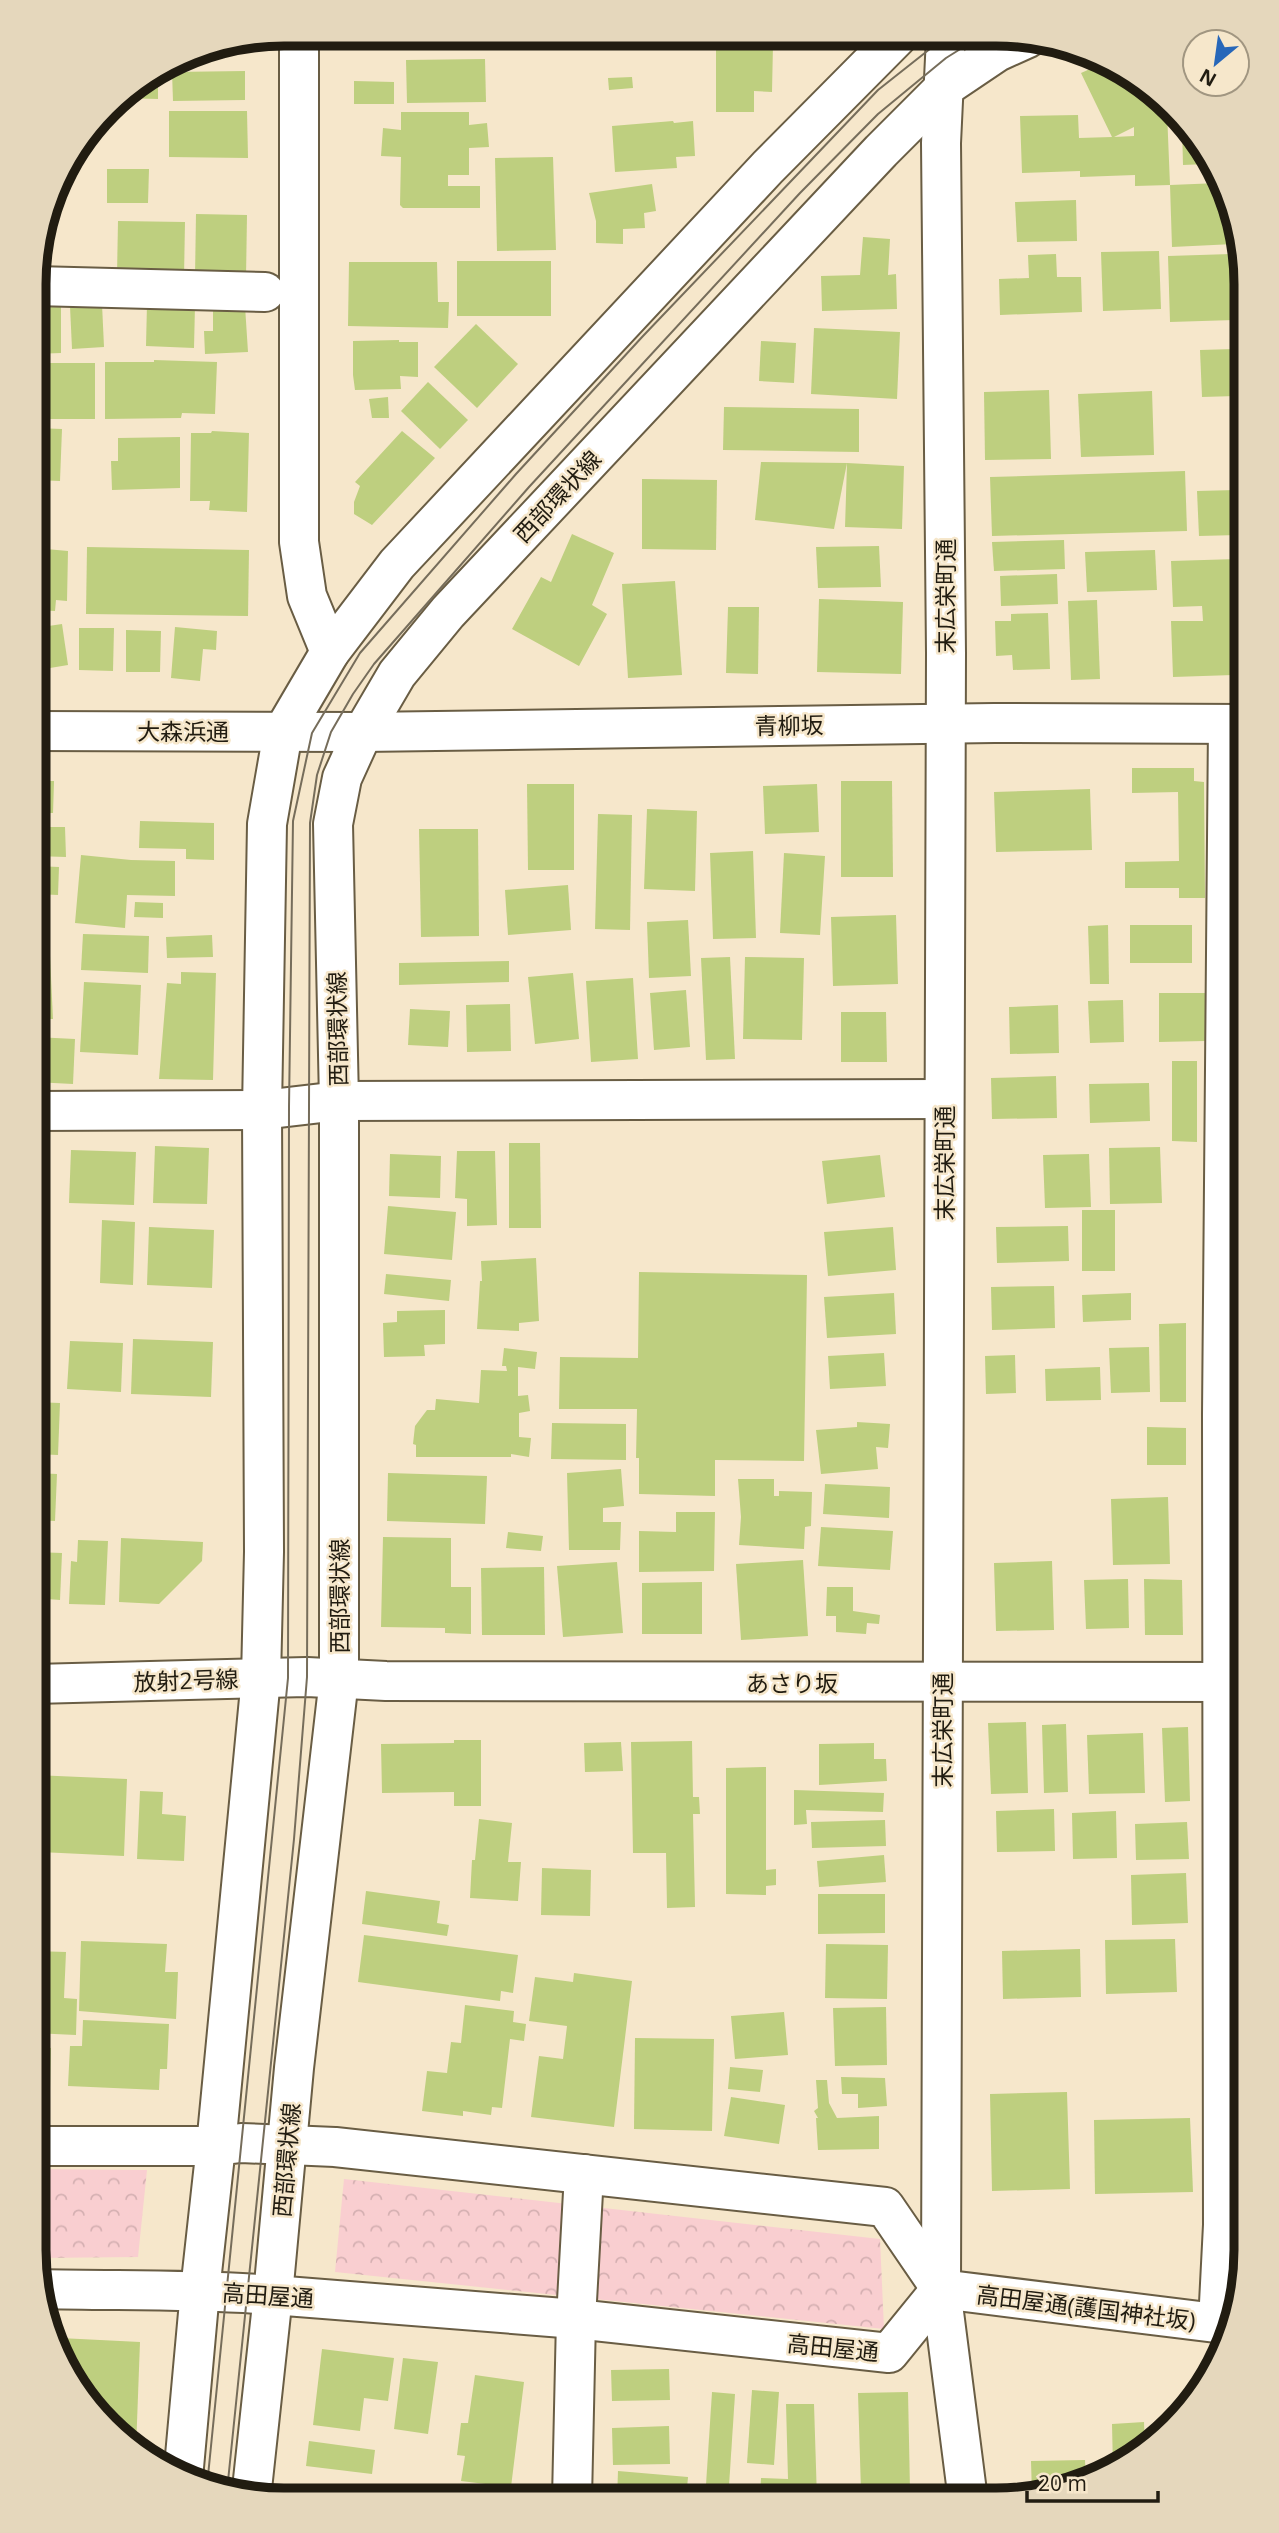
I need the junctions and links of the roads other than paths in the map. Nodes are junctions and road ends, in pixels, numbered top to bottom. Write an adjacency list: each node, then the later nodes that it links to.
1 (299, 46): 8 (street)
2 (888, 46): 8 (street)
3 (946, 46): 5 (street, 末広栄町通)
4 (1011, 46): 5 (street, 西部環状線)
5 (945, 88): 9 (street, 末広栄町通); 13 (street, 西部環状線)
6 (46, 286): 7 (street)
7 (265, 292)
8 (330, 652): 12 (street)
9 (945, 723): 10 (street, 青柳坂); 13 (street, 青柳坂); 14 (street, 末広栄町通)
10 (1234, 724)
11 (46, 731): 12 (street, 大森浜通)
12 (283, 732): 13 (street, 大森浜通); 16 (street)
13 (347, 732): 15 (street, 西部環状線)
14 (944, 1099): 15 (street); 22 (street, 末広栄町通)
15 (339, 1101): 16 (street); 19 (street, 西部環状線)
16 (262, 1110): 17 (street); 18 (street)
17 (46, 1111)
18 (261, 1678): 19 (street, 放射2号線); 21 (street, 放射2号線); 26 (street)
19 (339, 1679): 22 (street, あさり坂); 24 (street, 西部環状線)
20 (1234, 1682): 22 (street, あさり坂)
21 (46, 1684)
22 (943, 1684): 29 (street, 末広栄町通)
23 (1233, 1718): 32 (street)
24 (289, 2144): 26 (street); 27 (street); 31 (street, 西部環状線)
25 (46, 2146): 26 (street)
26 (216, 2146): 30 (street)
27 (584, 2174): 29 (street); 33 (street)
28 (50, 2289): 30 (street, 高田屋通)
29 (941, 2289): 33 (street, 高田屋通); 34 (street, 高田屋通(護国神社坂)); 38 (street, 末広栄町通)
30 (200, 2291): 31 (street, 高田屋通); 35 (street)
31 (273, 2295): 33 (street, 高田屋通); 36 (street, 西部環状線)
32 (1225, 2312)
33 (576, 2319): 37 (street)
34 (1222, 2324)
35 (184, 2466)
36 (252, 2485)
37 (572, 2488)
38 (966, 2488)

